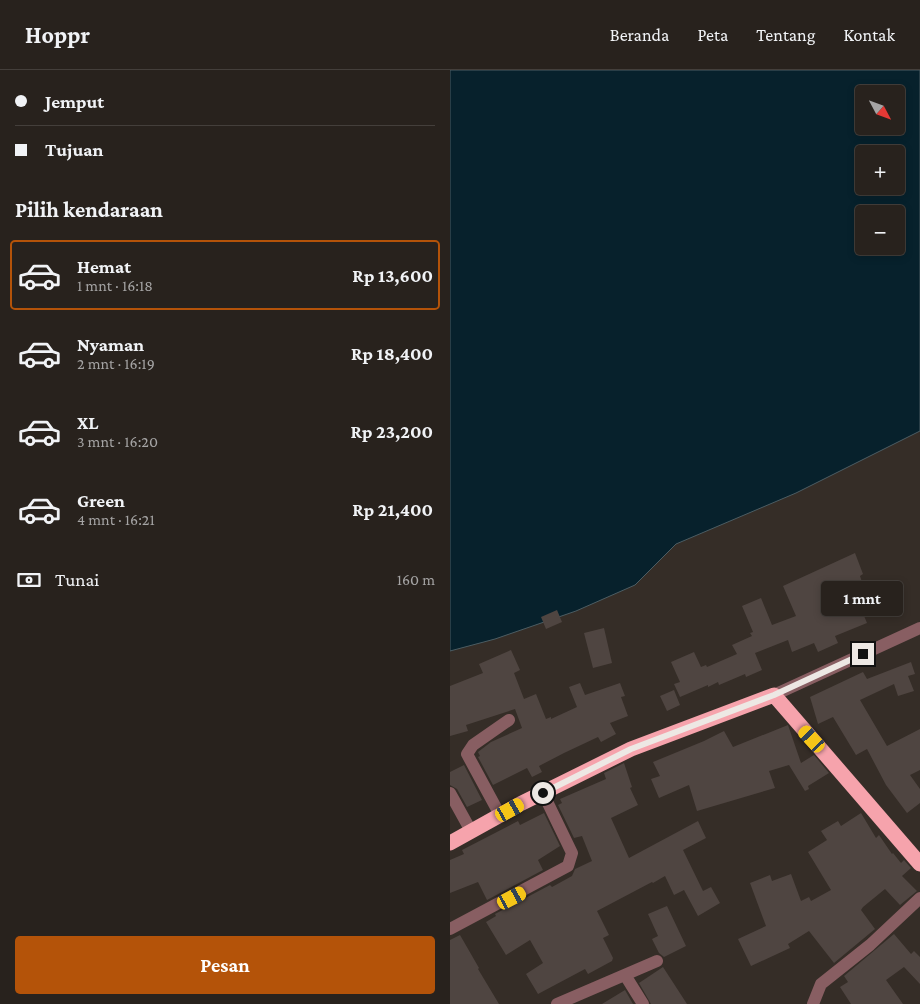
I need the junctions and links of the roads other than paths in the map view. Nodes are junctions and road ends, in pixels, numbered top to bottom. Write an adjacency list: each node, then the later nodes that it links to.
1 (920, 628): 2 (street)
2 (774, 695): 5 (highway); 9 (highway)
3 (509, 720): 6 (street)
4 (450, 793): 7 (street)
5 (543, 793): 6 (highway); 11 (street)
6 (500, 815): 7 (highway)
7 (471, 831): 8 (highway)
8 (450, 843)
9 (920, 864)
10 (920, 898): 16 (street)
11 (450, 929)
12 (657, 961): 13 (street)
13 (625, 976): 14 (street); 15 (street)
14 (557, 1004)
15 (643, 1004)
16 (813, 1004)

